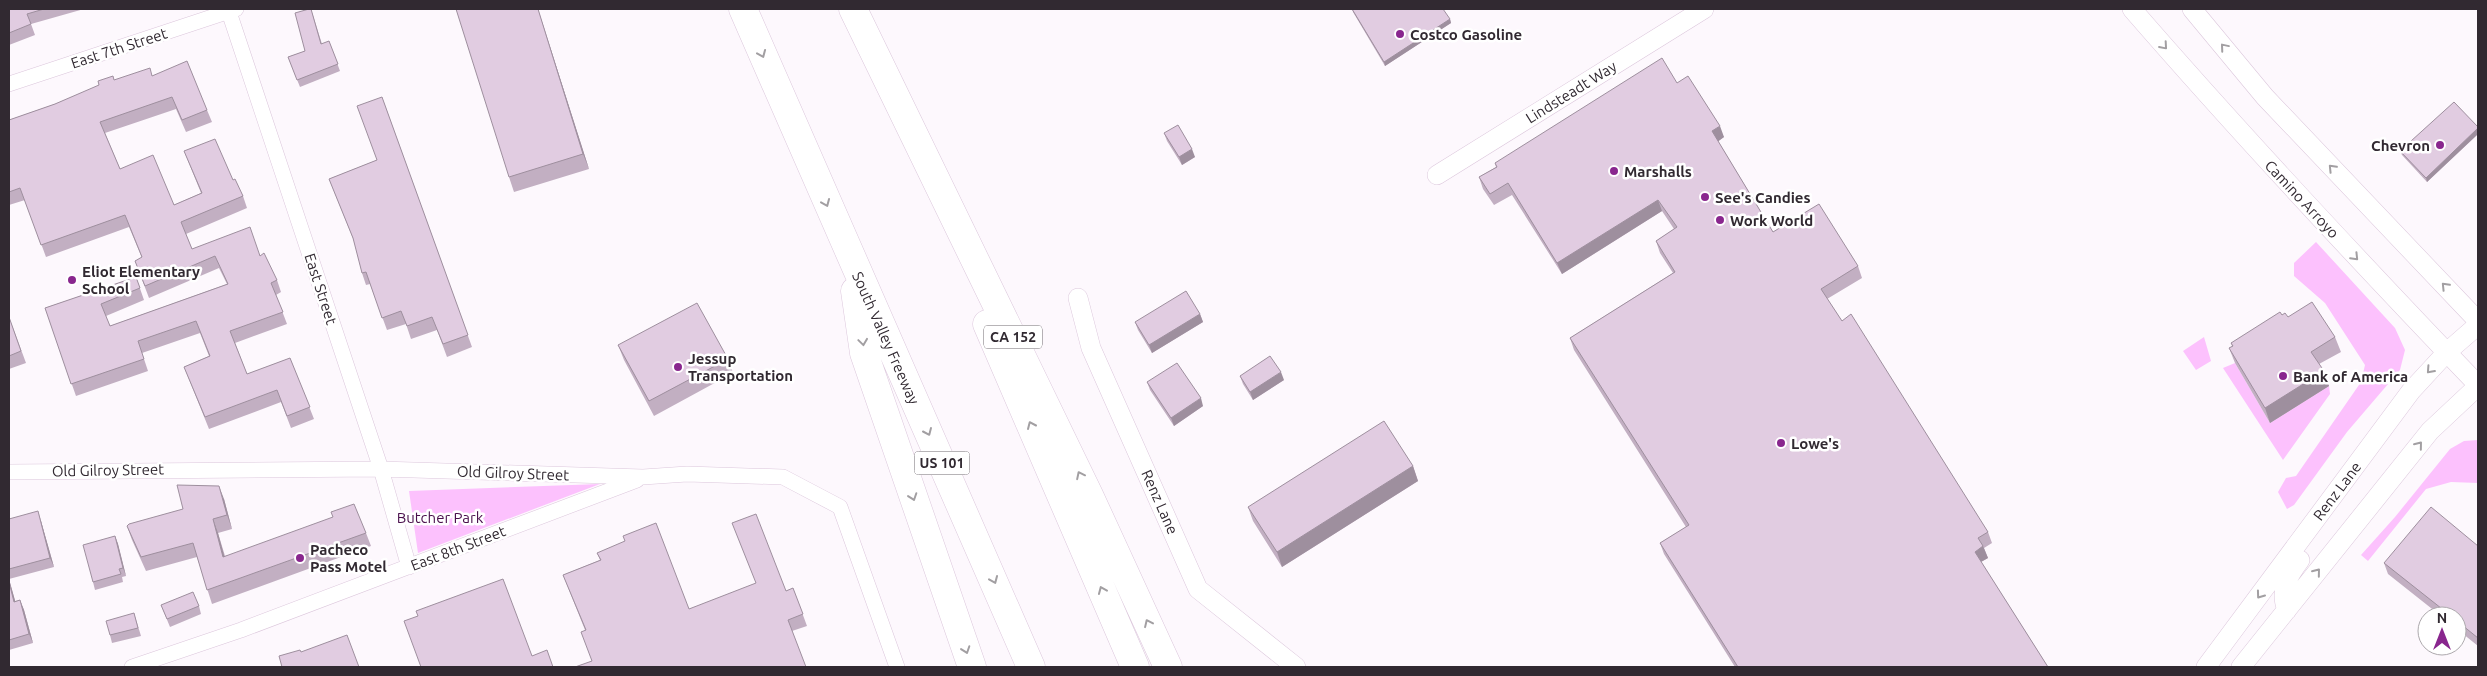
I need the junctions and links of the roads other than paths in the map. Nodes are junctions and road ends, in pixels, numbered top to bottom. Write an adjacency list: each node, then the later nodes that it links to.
1 (743, 9): 9 (highway, South Valley Freeway / US 101, one-way to 9)
2 (851, 9): 24 (highway, one-way to 2); 25 (highway, CA 152, one-way to 2)
3 (1704, 9): 8 (street, Lindsteadt Way)
4 (2132, 9): 12 (street, Camino Arroyo, one-way to 12)
5 (2192, 9): 11 (street, one-way to 5)
6 (232, 10): 7 (street, East 7th Street); 14 (street, East Street)
7 (9, 84)
8 (1437, 175)
9 (851, 260): 22 (highway, one-way to 22); 23 (highway, South Valley Freeway / US 101, one-way to 23)
10 (1078, 298): 26 (street, Renz Lane)
11 (2478, 323): 12 (street, Renz Lane)
12 (2447, 352): 13 (street, Camino Arroyo); 17 (street, Renz Lane, one-way to 17)
13 (2478, 386): 19 (street, one-way to 13)
14 (380, 469): 15 (street, Old Gilroy Street); 16 (street, Old Gilroy Street); 18 (street, East Street)
15 (9, 472)
16 (643, 478): 18 (street, East 8th Street); 21 (street, Old Gilroy Street)
17 (2326, 505): 19 (street); 27 (street, Renz Lane, one-way to 27)
18 (409, 567): 20 (street, East 8th Street)
19 (2287, 610): 28 (street)
20 (132, 667)
21 (897, 667)
22 (972, 667)
23 (1031, 667)
24 (1135, 667)
25 (1168, 667)
26 (1296, 667)
27 (2206, 667)
28 (2241, 667)

